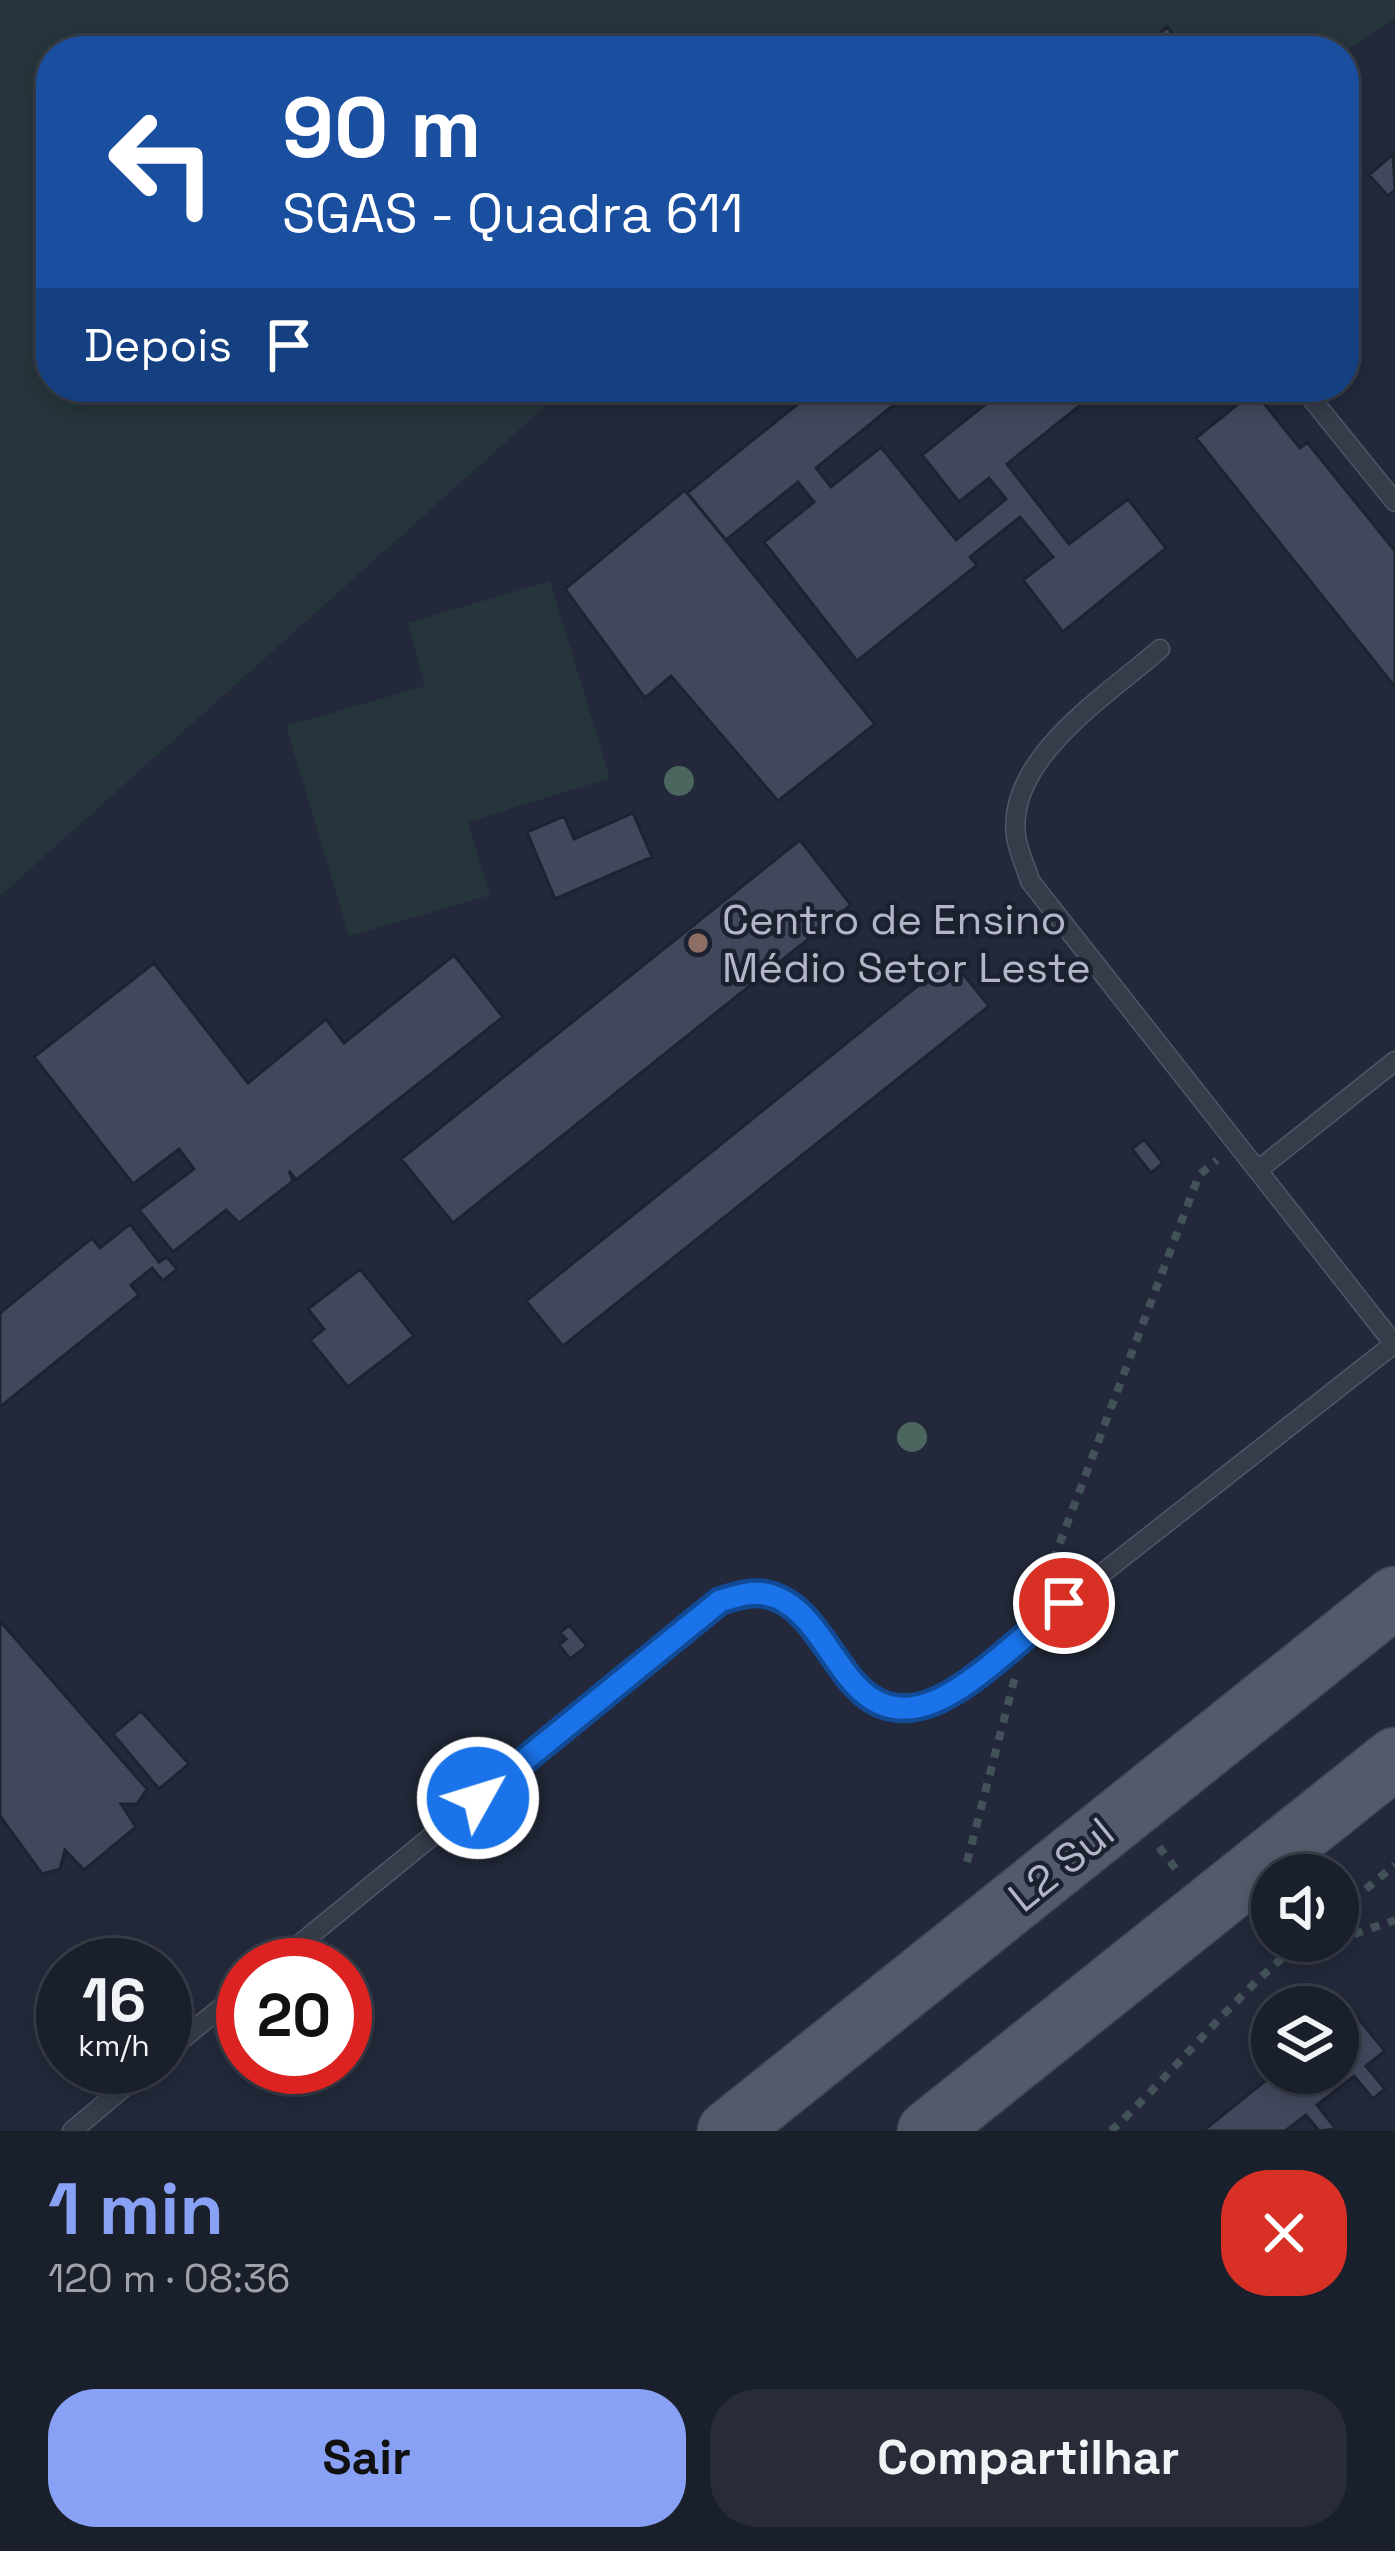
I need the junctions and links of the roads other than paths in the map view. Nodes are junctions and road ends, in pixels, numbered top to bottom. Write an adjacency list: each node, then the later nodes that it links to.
1 (1314, 402): 2 (lane)
2 (1395, 502)
3 (1160, 649): 5 (lane)
4 (1395, 1061): 5 (lane)
5 (1258, 1170): 6 (lane)
6 (1394, 1344): 9 (lane)
7 (1395, 1597): 14 (main road, L2 Sul)
8 (1395, 1758): 15 (main road)
9 (307, 1938)
10 (216, 2012): 11 (lane)
11 (192, 2031)
12 (116, 2094): 13 (lane)
13 (72, 2131)
14 (728, 2131)
15 (928, 2131)

